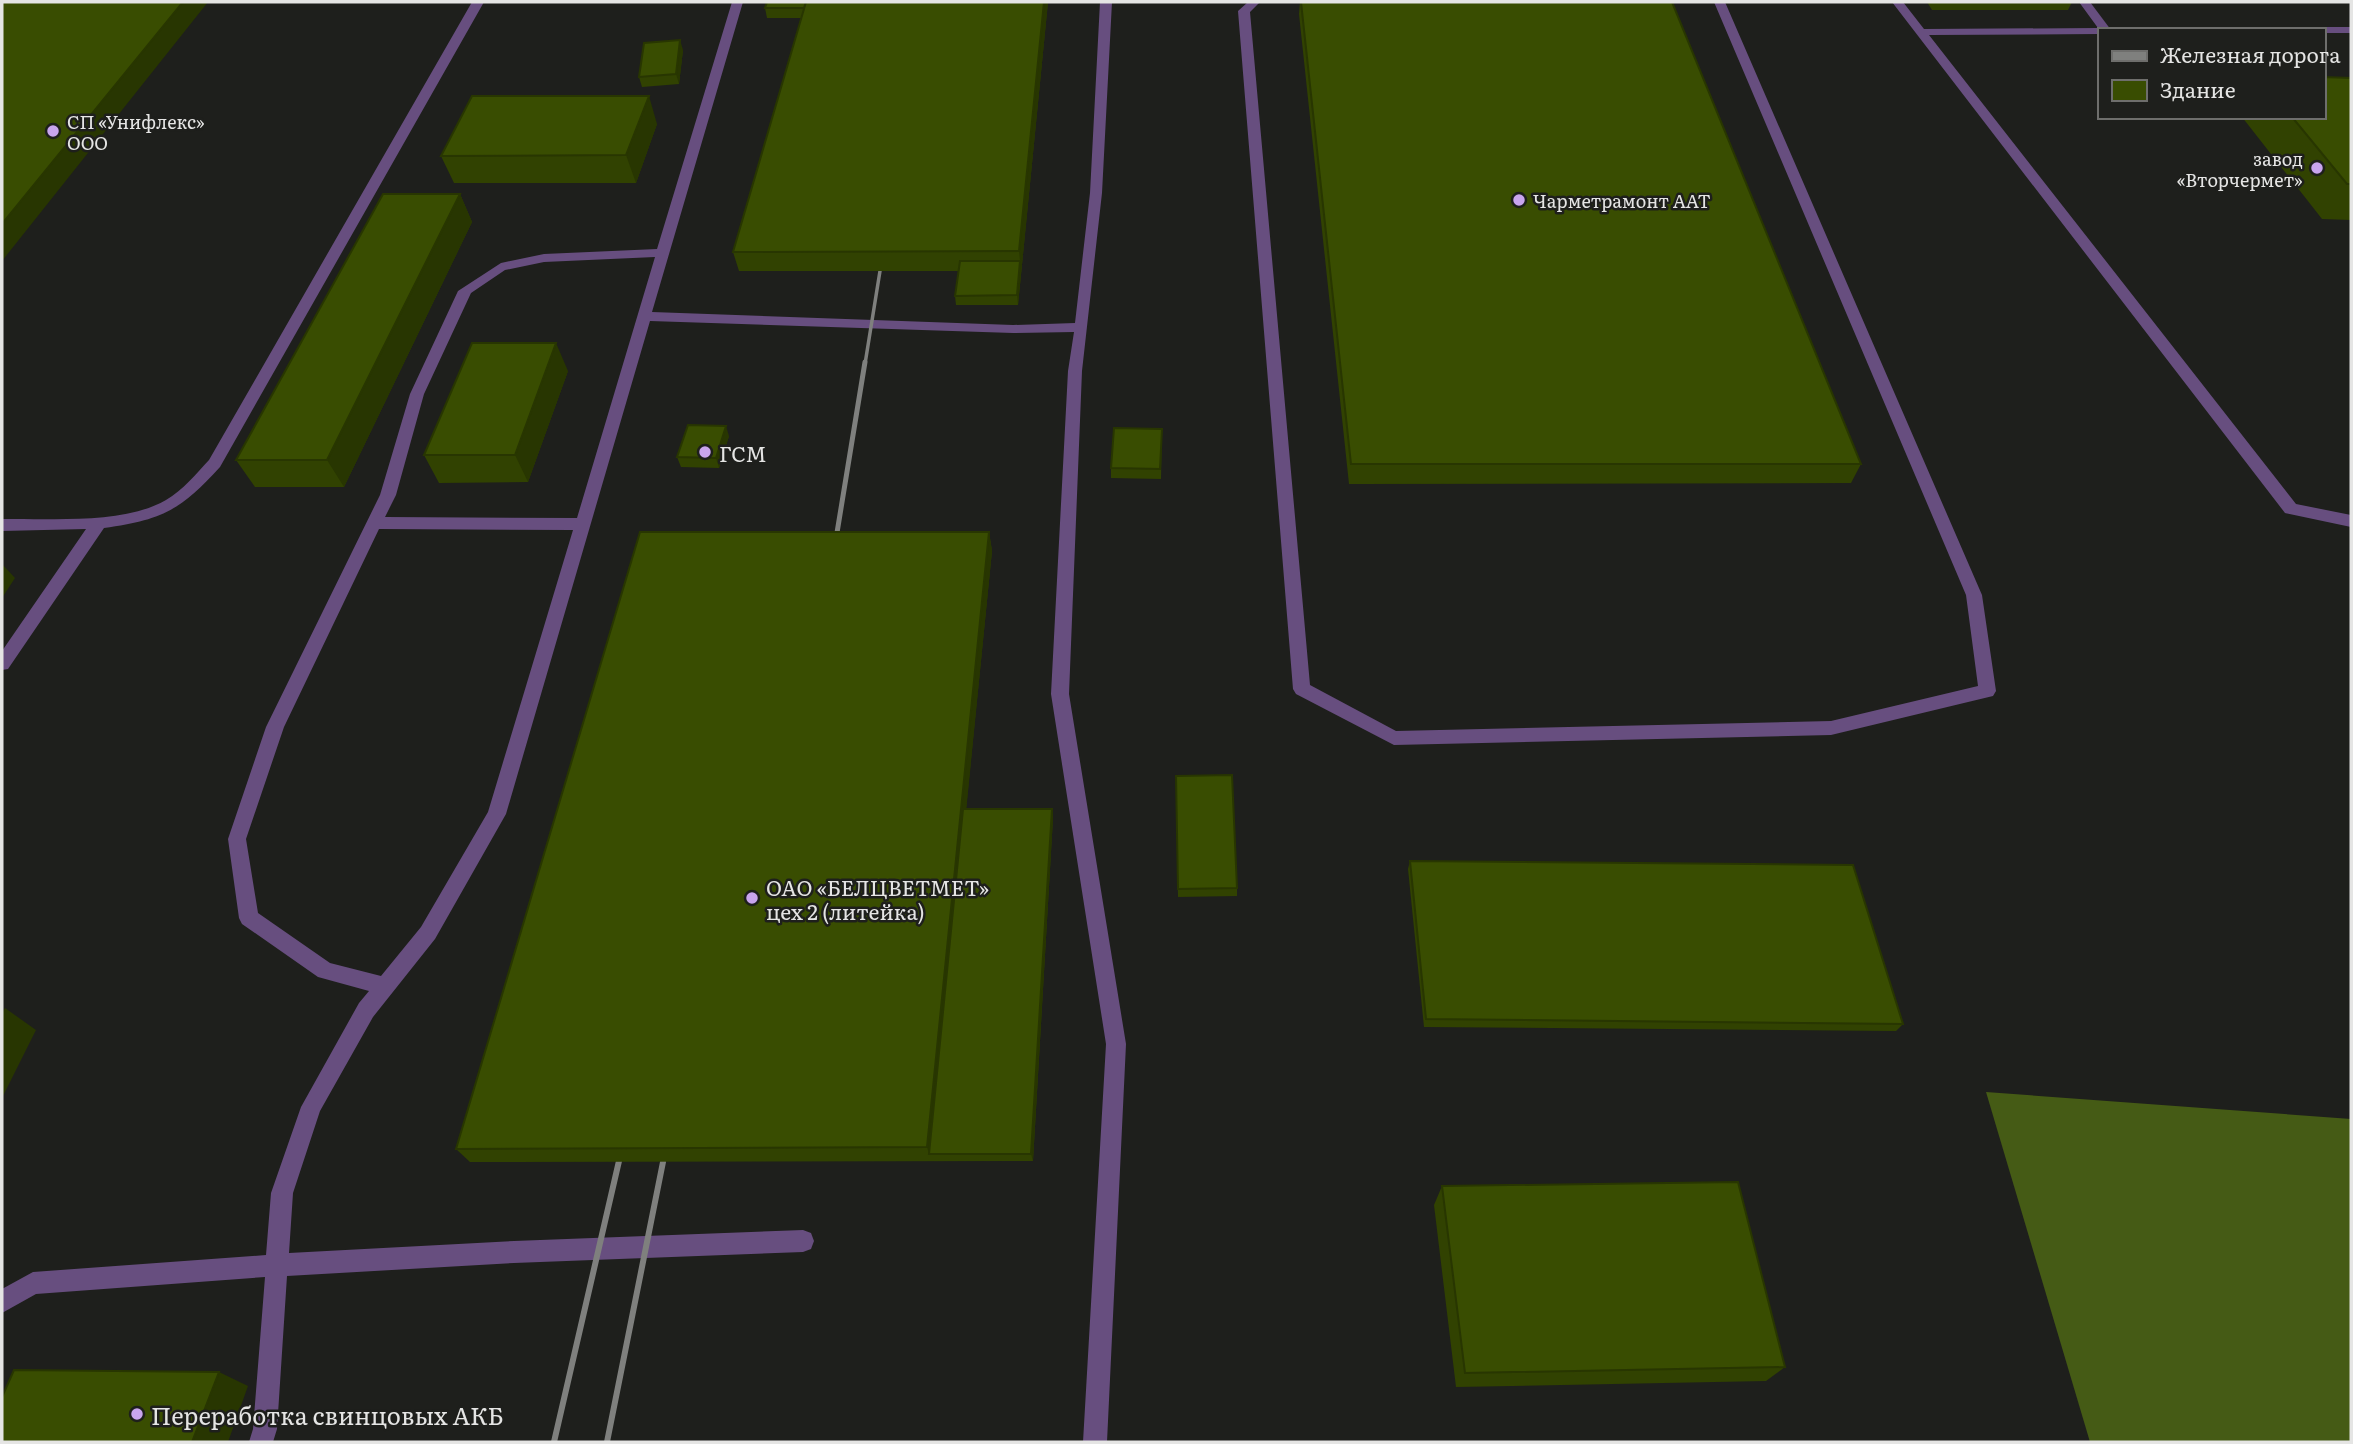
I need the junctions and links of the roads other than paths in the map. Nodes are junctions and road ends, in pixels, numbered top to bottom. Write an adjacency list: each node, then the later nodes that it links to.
1 (478, 2): 16 (lane)
2 (737, 2): 13 (lane)
3 (1106, 2): 15 (lane)
4 (1254, 2): 5 (lane)
5 (1720, 2)
6 (1897, 2): 12 (lane)
7 (2085, 2): 8 (lane)
8 (2104, 28)
9 (2325, 30): 10 (lane)
10 (2351, 30)
11 (2098, 31): 12 (lane)
12 (1920, 32): 17 (lane)
13 (663, 253): 14 (lane); 18 (lane)
14 (643, 316): 15 (lane); 19 (lane)
15 (1082, 327): 27 (lane)
16 (100, 521): 20 (lane); 21 (lane)
17 (2351, 521)
18 (374, 523): 19 (lane); 22 (lane)
19 (582, 524): 22 (lane)
20 (2, 525)
21 (2, 664)
22 (386, 986): 24 (lane)
23 (803, 1241): 24 (lane)
24 (278, 1264): 25 (lane); 26 (lane)
25 (2, 1301)
26 (261, 1442)
27 (1095, 1442)

